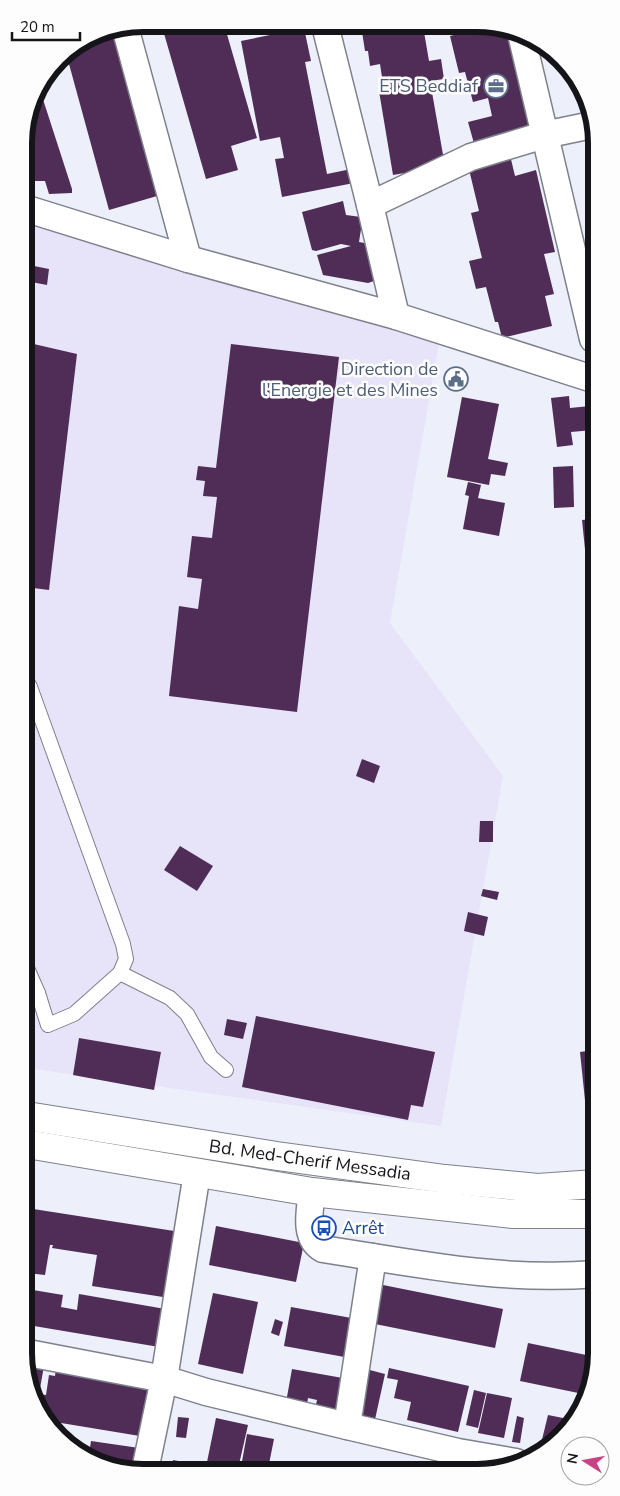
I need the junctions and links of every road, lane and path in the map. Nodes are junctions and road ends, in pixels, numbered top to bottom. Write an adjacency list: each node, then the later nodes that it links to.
1 (326, 32): 6 (street)
2 (127, 34): 8 (street)
3 (523, 43): 5 (street)
4 (587, 127): 5 (street)
5 (544, 135): 6 (street); 10 (street)
6 (370, 205): 9 (street)
7 (33, 211): 8 (street)
8 (188, 259): 9 (street)
9 (396, 316): 11 (street)
10 (588, 316)
11 (588, 376)
12 (33, 693): 13 (lane)
13 (120, 973): 15 (lane); 17 (lane)
14 (32, 981): 15 (lane)
15 (38, 993): 16 (lane)
16 (32, 1000)
17 (226, 1070)
18 (32, 1117): 21 (highway, Bd. Med-Cherif Messadia)
19 (32, 1145): 20 (highway, Bd. Med-Cherif Messadia)
20 (197, 1173): 22 (highway, Bd. Med-Cherif Messadia); 27 (street)
21 (587, 1185)
22 (312, 1192): 23 (highway, Bd. Med-Cherif Messadia); 24 (street)
23 (587, 1214)
24 (373, 1257): 25 (street); 28 (street)
25 (587, 1275)
26 (32, 1354): 27 (street)
27 (164, 1379): 28 (street); 30 (street)
28 (347, 1426): 29 (street)
29 (505, 1460)
30 (146, 1464)

